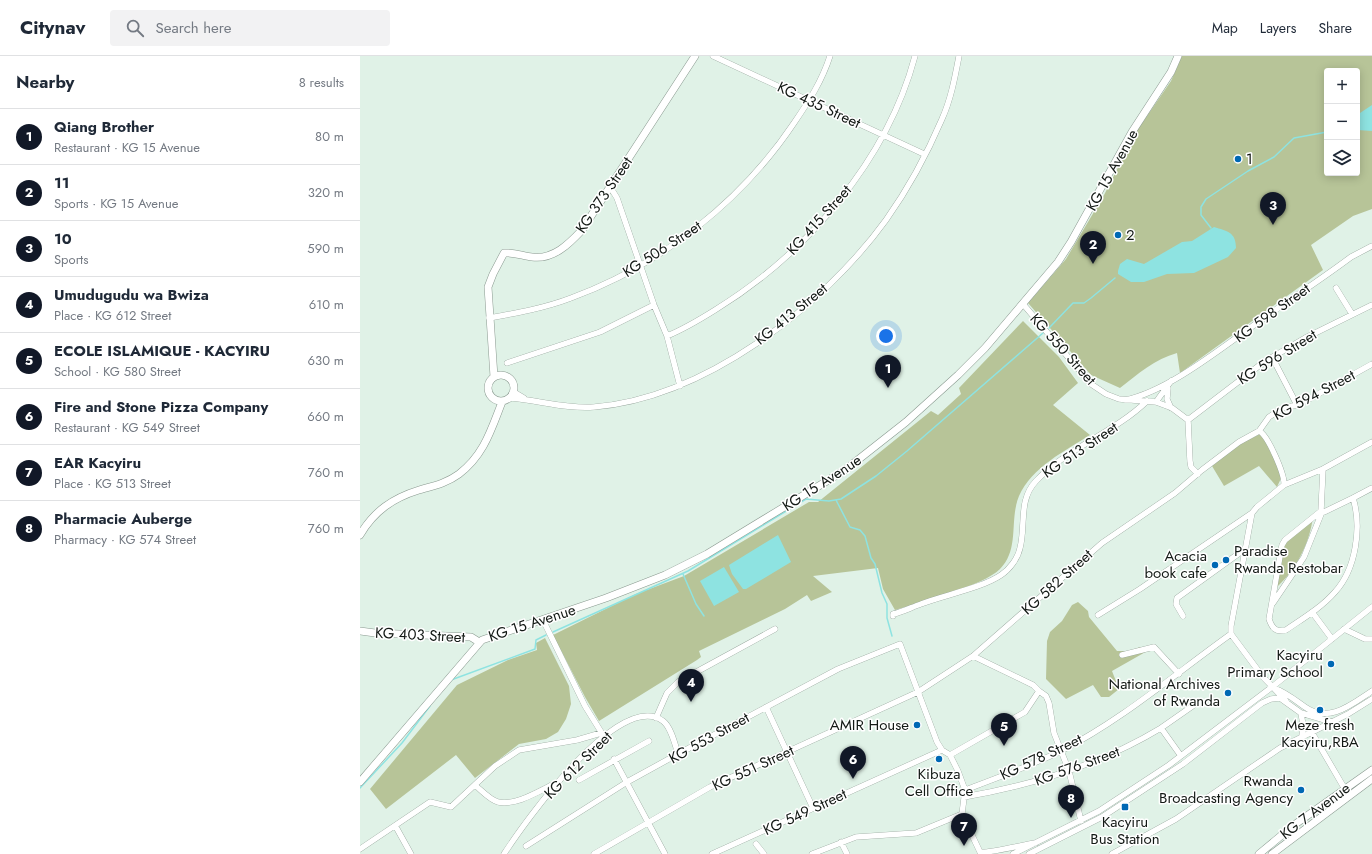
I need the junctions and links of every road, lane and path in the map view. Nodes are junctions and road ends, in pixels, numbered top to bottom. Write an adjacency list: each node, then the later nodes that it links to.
1 (695, 56): 10 (main road, KG 373 Street)
2 (713, 56): 7 (street, KG 435 Street)
3 (830, 56): 7 (street, KG 506 Street)
4 (915, 56): 8 (street, KG 415 Street)
5 (959, 56): 9 (street, KG 413 Street)
6 (1178, 56): 14 (main road, KG 15 Avenue)
7 (809, 101): 8 (street, KG 435 Street); 12 (street, KG 506 Street)
8 (882, 134): 9 (street, KG 435 Street); 19 (street, KG 415 Street)
9 (924, 154): 25 (street, KG 413 Street)
10 (609, 185): 12 (street); 18 (main road, KG 373 Street)
11 (1372, 246): 24 (street, KG 598 Street)
12 (640, 265): 15 (street); 18 (street, KG 506 Street)
13 (1336, 288): 17 (street)
14 (1023, 304): 28 (street, KG 550 Street); 52 (main road, KG 15 Avenue)
15 (654, 305): 19 (street); 21 (street)
16 (1372, 305): 17 (street, KG 596 Street)
17 (1352, 314): 20 (street, KG 596 Street)
18 (489, 318): 23 (main road)
19 (667, 336): 25 (street)
20 (1272, 357): 32 (street); 34 (street, KG 596 Street)
21 (508, 363)
22 (1372, 364): 32 (street, KG 594 Street)
23 (497, 376): 27 (main road); 29 (main road)
24 (1170, 383): 26 (street, KG 598 Street); 31 (street, KG 598 Street); 33 (street)
25 (680, 386): 27 (street, KG 413 Street)
26 (1157, 389): 28 (street, KG 598 Street); 31 (street)
27 (512, 395): 29 (main road)
28 (1125, 400): 30 (street, KG 550 Street)
29 (499, 401): 44 (main road)
30 (1146, 401): 31 (street, KG 550 Street); 50 (street, KG 513 Street)
31 (1156, 402): 33 (street, KG 550 Street)
32 (1297, 405): 35 (street, KG 594 Street)
33 (1172, 408): 34 (street, KG 550 Street)
34 (1188, 420): 38 (street)
35 (1259, 431): 38 (street); 39 (street)
36 (1372, 442): 37 (street)
37 (1322, 468): 39 (street); 42 (street)
38 (1198, 474): 61 (street, KG 582 Street)
39 (1284, 485): 43 (street)
40 (1372, 488): 41 (street)
41 (1353, 498): 42 (street); 48 (street)
42 (1321, 512): 46 (street); 46 (street)
43 (1252, 513): 45 (street); 49 (street)
44 (360, 535)
45 (1245, 549): 51 (street); 56 (street)
46 (1272, 603): 48 (street)
47 (1372, 607): 54 (street)
48 (1312, 612): 57 (street)
49 (1098, 615)
50 (893, 616)
51 (1183, 616)
52 (543, 620): 59 (main road, KG 15 Avenue); 77 (street)
53 (775, 629): 73 (street)
54 (1344, 629): 57 (street); 58 (street)
55 (360, 630): 59 (main road, KG 403 Street)
56 (1231, 634): 62 (street, KG 578 Street); 63 (street)
57 (1332, 639): 63 (street)
58 (1372, 639)
59 (479, 642): 92 (main road, KG 15 Avenue)
60 (1122, 655): 62 (street)
61 (973, 656): 64 (street); 66 (street, KG 582 Street)
62 (1179, 674): 81 (street, KG 578 Street)
63 (1272, 687): 65 (street); 68 (street); 69 (street); 85 (street)
64 (1039, 691): 81 (street); 84 (street)
65 (1372, 691)
66 (918, 692): 71 (street, KG 553 Street); 80 (street); 82 (street, KG 551 Street)
67 (1372, 699): 74 (street)
68 (1286, 701): 69 (street); 72 (street)
69 (1262, 703): 95 (street)
70 (1194, 705): 75 (street, KG 576 Street)
71 (766, 707): 82 (street); 83 (street, KG 553 Street)
72 (1301, 713): 74 (street); 78 (street)
73 (656, 718): 77 (street, KG 612 Street); 83 (street)
74 (1332, 722): 76 (street)
75 (1161, 728): 85 (street); 88 (street, KG 576 Street)
76 (1310, 732): 78 (street); 97 (street)
77 (602, 734): 93 (street, KG 612 Street); 96 (street)
78 (1302, 736): 123 (street)
79 (648, 741): 86 (street)
80 (942, 750): 84 (street); 101 (street, KG 549 Street)
81 (1061, 751): 88 (street); 98 (street, KG 578 Street)
82 (787, 752): 101 (street); 105 (street, KG 551 Street)
83 (678, 754): 94 (street, KG 553 Street)
84 (950, 755): 98 (street)
85 (1181, 756): 89 (street)
86 (614, 760): 91 (street); 94 (street)
87 (1372, 770): 97 (main road, KG 7 Avenue)
88 (1069, 771): 99 (street, KG 576 Street); 106 (street)
89 (1150, 776): 95 (street); 102 (street)
90 (1372, 779): 100 (main road, KG 7 Avenue)
91 (579, 780)
92 (360, 782)
93 (557, 782): 96 (street); 114 (street, KG 612 Street)
94 (626, 782): 105 (street); 111 (street, KG 553 Street)
95 (1154, 782): 104 (street)
96 (476, 786): 107 (street)
97 (1344, 788): 100 (street); 124 (main road, KG 7 Avenue)
98 (965, 790): 99 (street)
99 (964, 797): 103 (street)
100 (1349, 797): 125 (main road, KG 7 Avenue)
101 (813, 808): 117 (street, KG 549 Street)
102 (1099, 811): 104 (street); 106 (street)
103 (962, 814): 108 (street); 109 (street)
104 (1102, 817): 122 (street)
105 (649, 822): 115 (street, KG 551 Street); 116 (street)
106 (1081, 822): 109 (street)
107 (396, 826): 112 (street); 113 (street)
108 (841, 842): 119 (street); 120 (street)
109 (1036, 843): 121 (street)
110 (756, 844): 118 (street)
111 (526, 846)
112 (360, 849)
113 (411, 854)
114 (504, 854)
115 (594, 854)
116 (665, 854)
117 (712, 854)
118 (764, 854)
119 (812, 854)
120 (847, 854)
121 (1013, 854)
122 (1029, 854)
123 (1112, 854)
124 (1259, 854)
125 (1272, 854)

